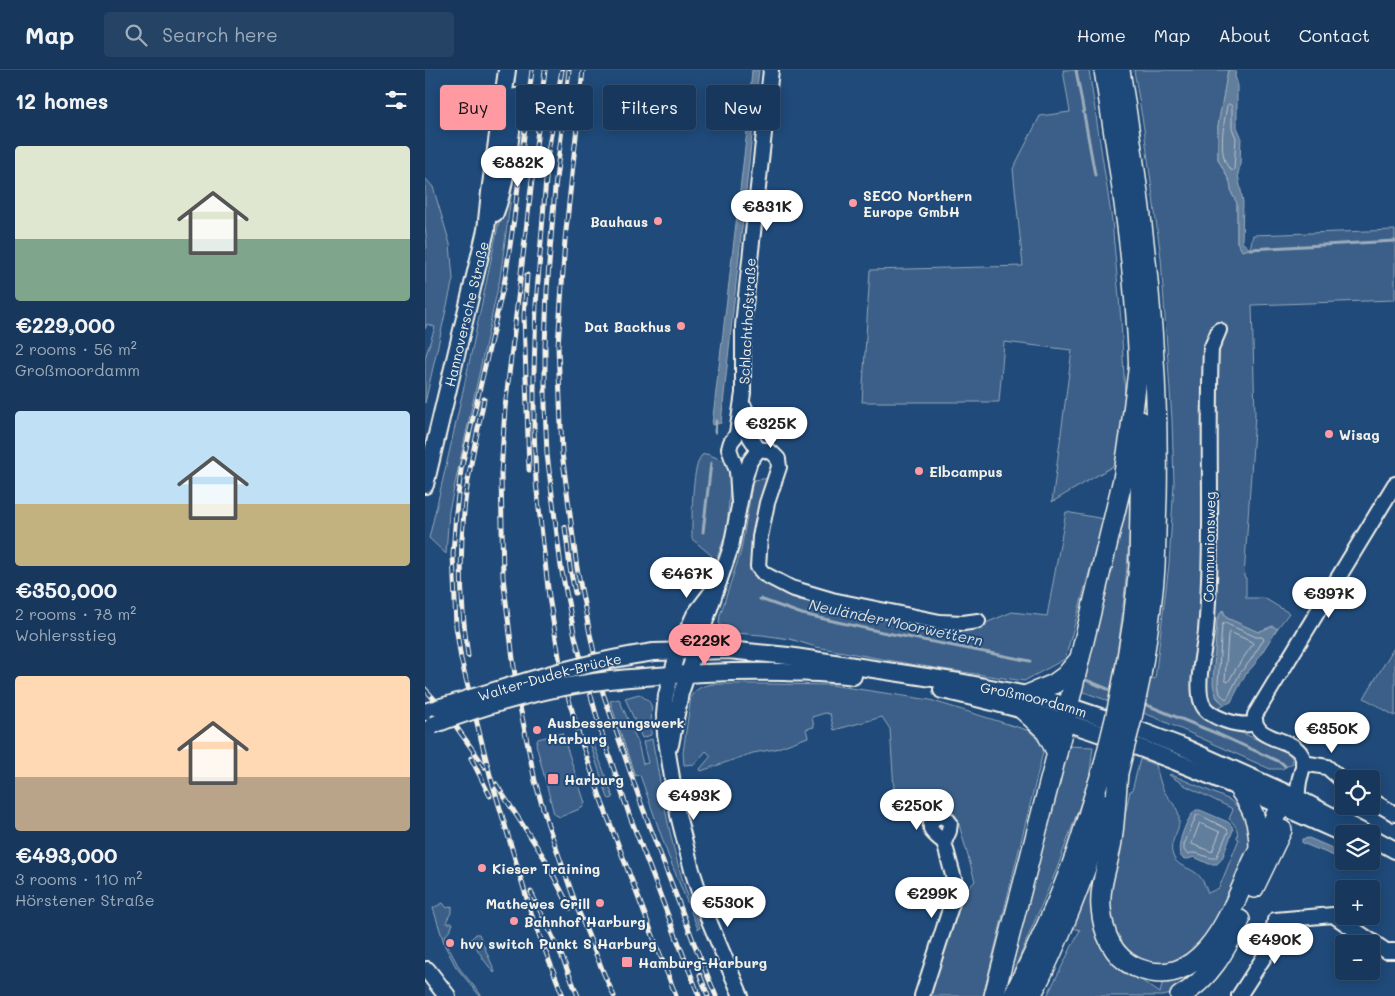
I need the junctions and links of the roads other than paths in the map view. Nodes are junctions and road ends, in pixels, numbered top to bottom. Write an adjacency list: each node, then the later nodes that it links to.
1 (507, 70): 6 (main road, Hannoversche Straße)
2 (518, 70): 6 (main road, Hannoversche Straße)
3 (771, 70): 9 (street, Schlachthofstraße)
4 (1104, 70): 8 (highway)
5 (1120, 70): 22 (highway)
6 (486, 230): 12 (main road, Hannoversche Straße)
7 (1219, 330): 28 (street, Communionsweg)
8 (1139, 363): 21 (highway); 22 (highway)
9 (743, 393): 10 (street, Schlachthofstraße); 11 (street, Schlachthofstraße)
10 (735, 438): 11 (street); 13 (street, Schlachthofstraße)
11 (752, 449): 13 (street); 16 (street, Schlachthofstraße); 18 (street)
12 (428, 454): 15 (main road, Hannoversche Straße)
13 (732, 458): 16 (street, Schlachthofstraße)
14 (1395, 484): 28 (street)
15 (425, 486)
16 (739, 502): 17 (street, Schlachthofstraße)
17 (719, 582): 19 (street, Schlachthofstraße); 20 (street, Schlachthofstraße)
18 (978, 621)
19 (677, 650): 20 (main road, Großmoordamm); 24 (street, Schlachthofstraße); 27 (main road, Walter-Dudek-Brücke, bridge)
20 (696, 650): 23 (street, Schlachthofstraße); 25 (main road, Großmoordamm)
21 (1079, 660): 25 (highway); 26 (highway)
22 (1133, 672): 32 (highway, bridge)
23 (688, 674): 24 (main road, Großmoordamm); 25 (main road, Großmoordamm); 30 (street, Schlachthofstraße)
24 (670, 675): 27 (main road, Walter-Dudek-Brücke, bridge); 30 (street, Schlachthofstraße)
25 (1025, 702): 26 (main road, Großmoordamm); 29 (highway)
26 (1066, 714): 29 (highway); 34 (main road, Großmoordamm); 35 (main road, Großmoordamm)
27 (428, 722)
28 (1255, 723): 31 (street)
29 (1057, 753): 51 (highway)
30 (669, 757): 49 (street, Schlachthofstraße)
31 (1303, 764): 33 (street); 35 (street)
32 (1110, 770): 42 (highway); 52 (highway); 53 (highway)
33 (1335, 774)
34 (1237, 786): 35 (main road, Großmoordamm); 42 (highway)
35 (1289, 802): 38 (main road, Großmoordamm); 39 (main road, Großmoordamm); 42 (highway); 54 (highway)
36 (1380, 805): 37 (street)
37 (1395, 814)
38 (1344, 825)
39 (1335, 829)
40 (944, 842): 50 (street)
41 (1380, 842): 44 (main road)
42 (1259, 848)
43 (1380, 850): 45 (main road)
44 (1395, 850)
45 (1395, 856)
46 (1395, 951): 55 (street)
47 (427, 970): 48 (main road)
48 (447, 996)
49 (741, 996)
50 (922, 996)
51 (994, 996)
52 (1013, 996)
53 (1031, 996)
54 (1180, 996)
55 (1239, 996)

